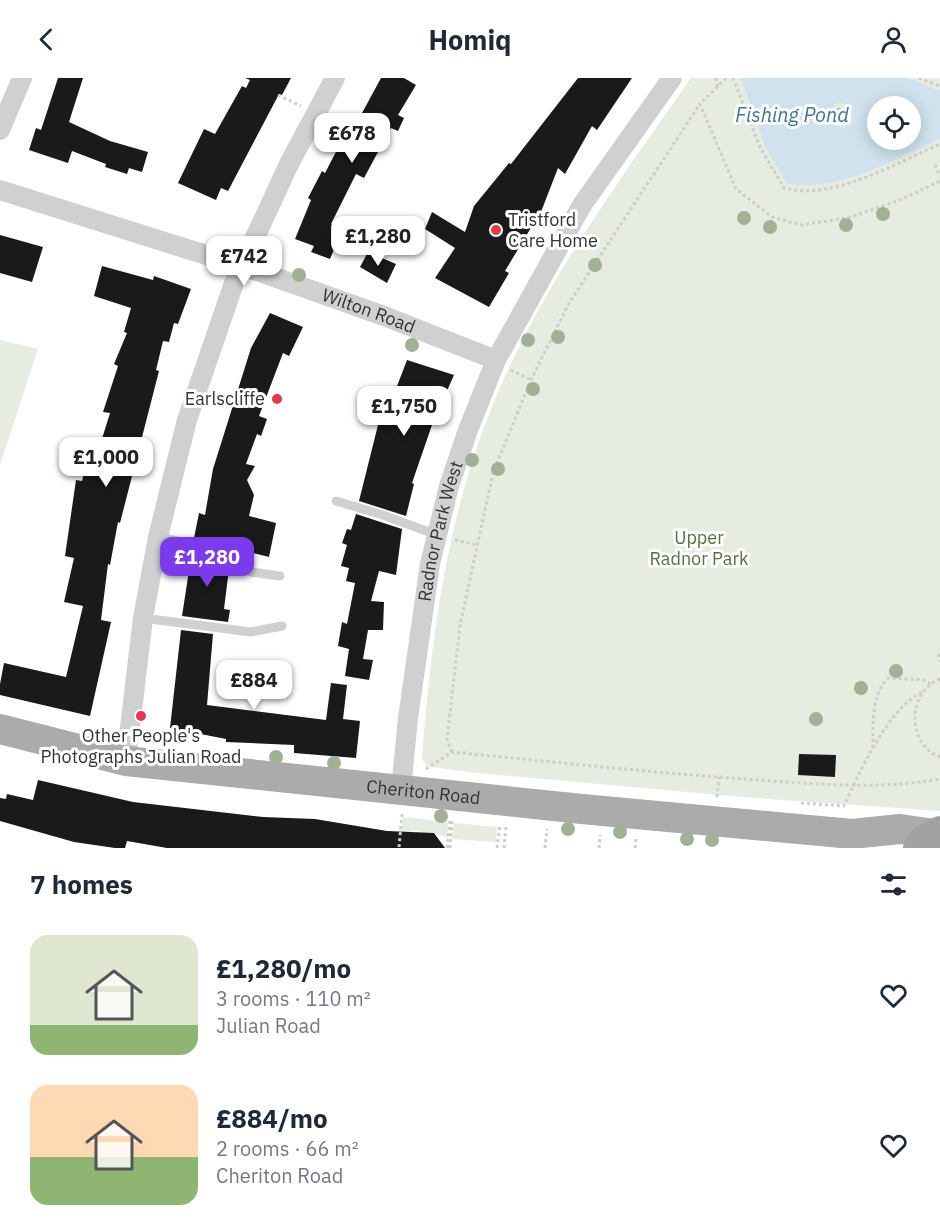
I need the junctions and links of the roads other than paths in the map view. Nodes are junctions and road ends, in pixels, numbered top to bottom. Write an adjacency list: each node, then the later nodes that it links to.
1 (22, 78): 4 (street)
2 (335, 78): 6 (street)
3 (672, 78): 7 (street, Radnor Park West)
4 (0, 130)
5 (0, 190): 6 (street, Wilton Road)
6 (241, 266): 7 (street, Wilton Road); 10 (street)
7 (501, 364): 9 (street, Radnor Park West)
8 (336, 501): 9 (lane)
9 (443, 536): 16 (street, Radnor Park West)
10 (158, 537): 11 (lane); 12 (street)
11 (280, 576)
12 (143, 618): 13 (lane); 15 (street)
13 (282, 626)
14 (0, 729): 15 (main road, Cheriton Road)
15 (126, 761): 16 (main road, Cheriton Road)
16 (402, 789): 17 (main road, Cheriton Road)
17 (856, 829): 18 (main road, Cheriton Road)
18 (931, 838)

